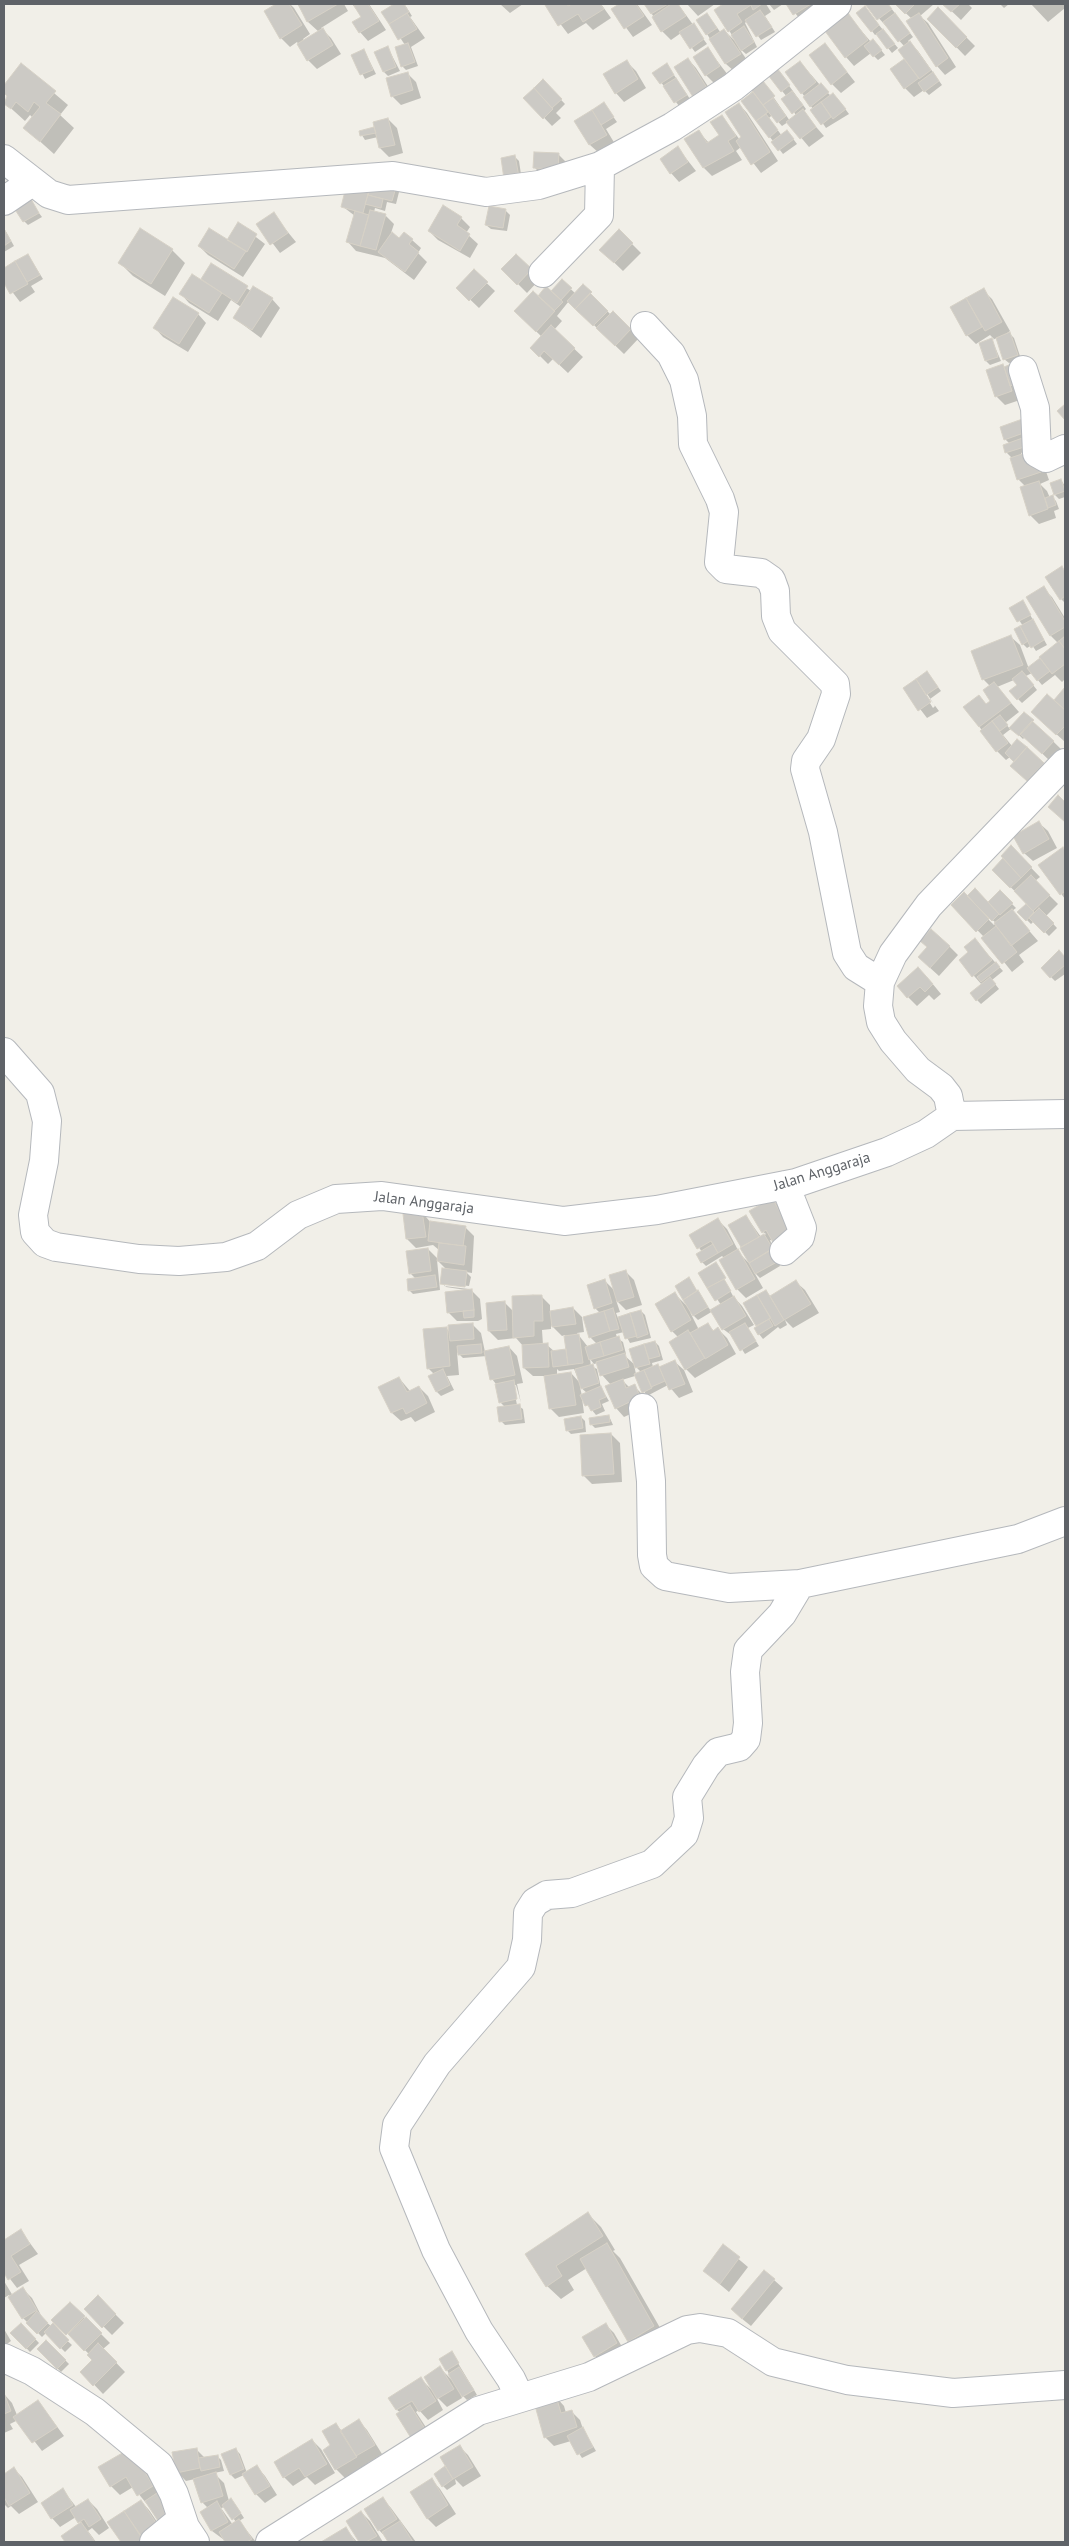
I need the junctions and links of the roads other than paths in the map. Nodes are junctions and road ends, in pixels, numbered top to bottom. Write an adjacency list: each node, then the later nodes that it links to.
1 (837, 4): 3 (street)
2 (4, 159): 4 (street)
3 (600, 166): 4 (street); 6 (street)
4 (32, 182): 5 (street)
5 (4, 201)
6 (543, 274)
7 (645, 326): 11 (street)
8 (1023, 370): 9 (street)
9 (1065, 449)
10 (1065, 763): 11 (street)
11 (880, 982): 14 (street)
12 (4, 1052): 15 (street, Jalan Anggaraja)
13 (1065, 1114): 14 (street)
14 (952, 1116): 15 (street, Jalan Anggaraja)
15 (785, 1185): 16 (street)
16 (784, 1250)
17 (643, 1408): 19 (street)
18 (1065, 1521): 19 (street)
19 (800, 1584): 22 (street)
20 (4, 2358): 23 (street)
21 (1065, 2385): 22 (street)
22 (520, 2398): 24 (street)
23 (188, 2531): 25 (street)
24 (274, 2541)
25 (154, 2542)

